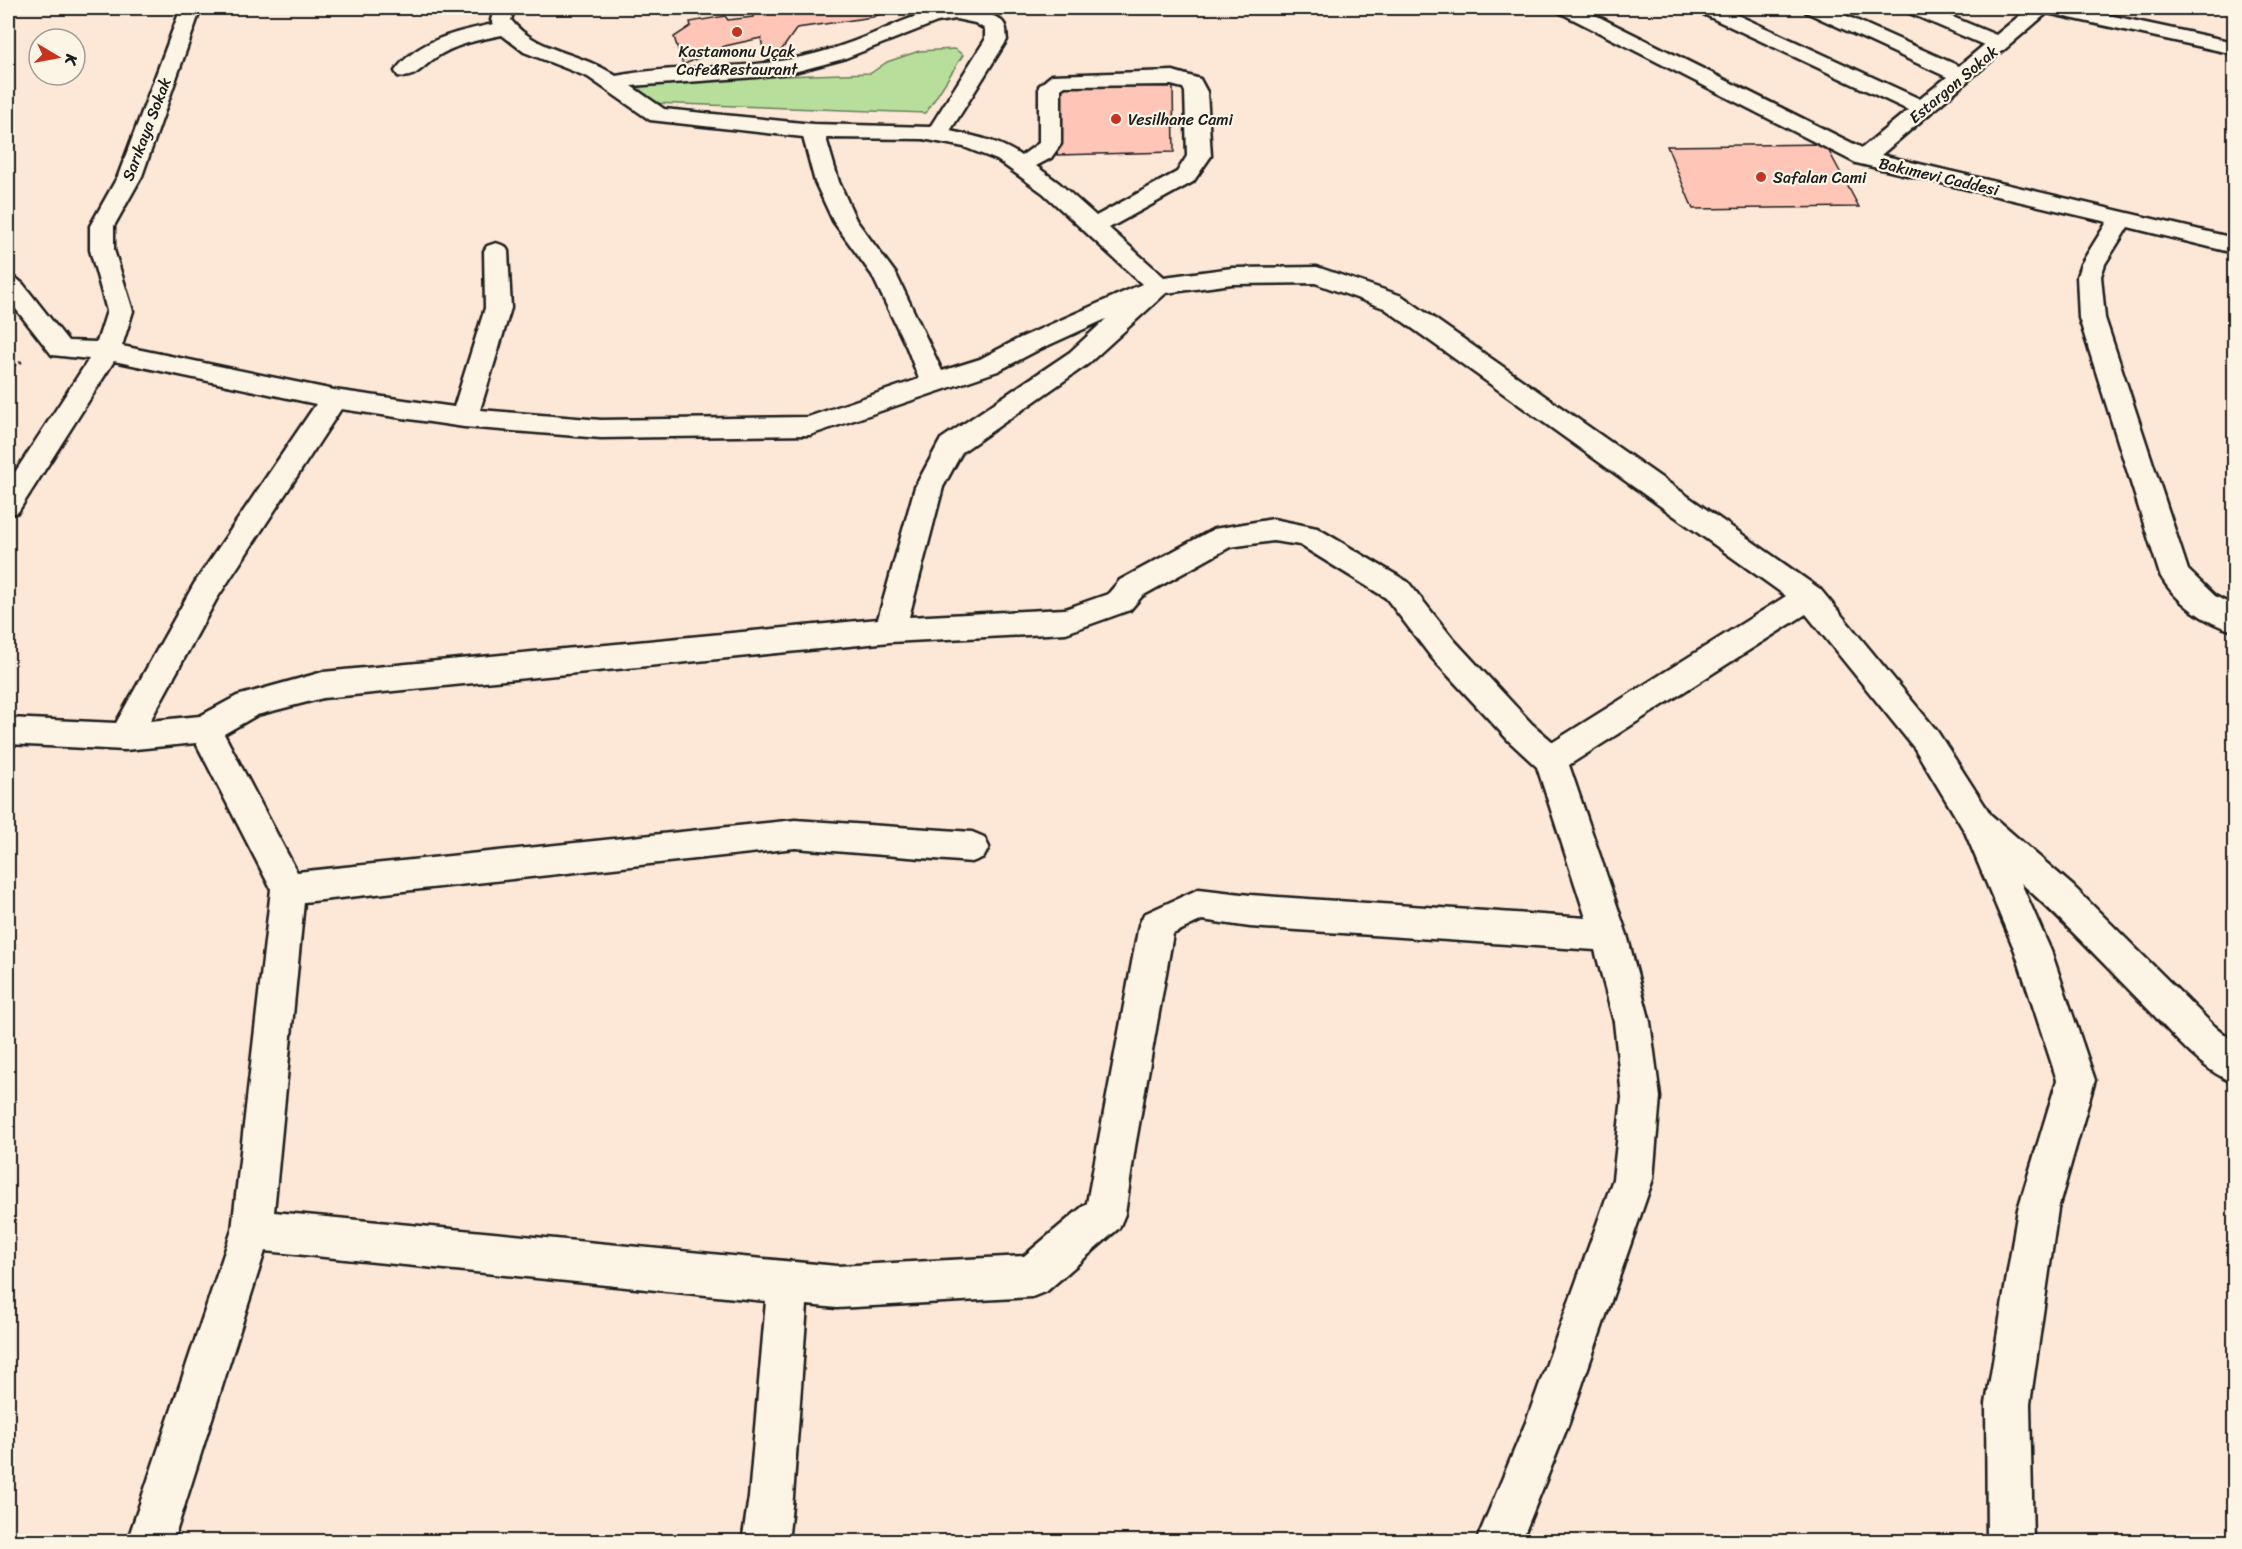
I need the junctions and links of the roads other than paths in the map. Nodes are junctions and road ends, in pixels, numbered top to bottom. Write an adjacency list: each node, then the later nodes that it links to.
1 (191, 8): 25 (street, Sarıkaya Sokak)
2 (1566, 8): 17 (street, Bakımevi Caddesi)
3 (1706, 8): 14 (street)
4 (1813, 8): 12 (street)
5 (1914, 8): 9 (street)
6 (2041, 8): 9 (street, Estargon Sokak)
7 (2050, 8): 10 (street)
8 (506, 18): 11 (street); 13 (street)
9 (2000, 44): 12 (street, Estargon Sokak)
10 (2235, 48)
11 (406, 71)
12 (1963, 76): 14 (street, Estargon Sokak)
13 (613, 83): 15 (street); 16 (street)
14 (1924, 109): 17 (street, Estargon Sokak)
15 (813, 130): 16 (street); 26 (street)
16 (936, 135): 18 (street)
17 (1864, 158): 19 (street, Bakımevi Caddesi)
18 (1020, 166): 20 (street); 20 (street)
19 (2121, 219): 21 (street, Bakımevi Caddesi); 31 (street)
20 (1093, 227): 24 (street)
21 (2235, 244)
22 (496, 251): 28 (street)
23 (8, 285): 25 (street)
24 (1159, 286): 26 (street); 30 (street); 32 (street)
25 (107, 351): 27 (street); 29 (street, Sarıkaya Sokak)
26 (934, 385): 28 (street)
27 (334, 399): 28 (street); 35 (street)
28 (464, 418)
29 (8, 505)
30 (1809, 597): 36 (street); 37 (street)
31 (2235, 619)
32 (890, 630): 33 (street); 36 (street)
33 (205, 729): 35 (street); 39 (street)
34 (8, 731): 35 (street)
35 (125, 737)
36 (1551, 760): 40 (street)
37 (1979, 825): 41 (street); 47 (street)
38 (972, 847): 39 (street)
39 (288, 888): 42 (street)
40 (1609, 935): 43 (street); 46 (street)
41 (2235, 1065)
42 (252, 1230): 43 (street); 44 (street)
43 (788, 1282): 45 (street)
44 (150, 1542)
45 (765, 1542)
46 (1498, 1542)
47 (2010, 1542)

